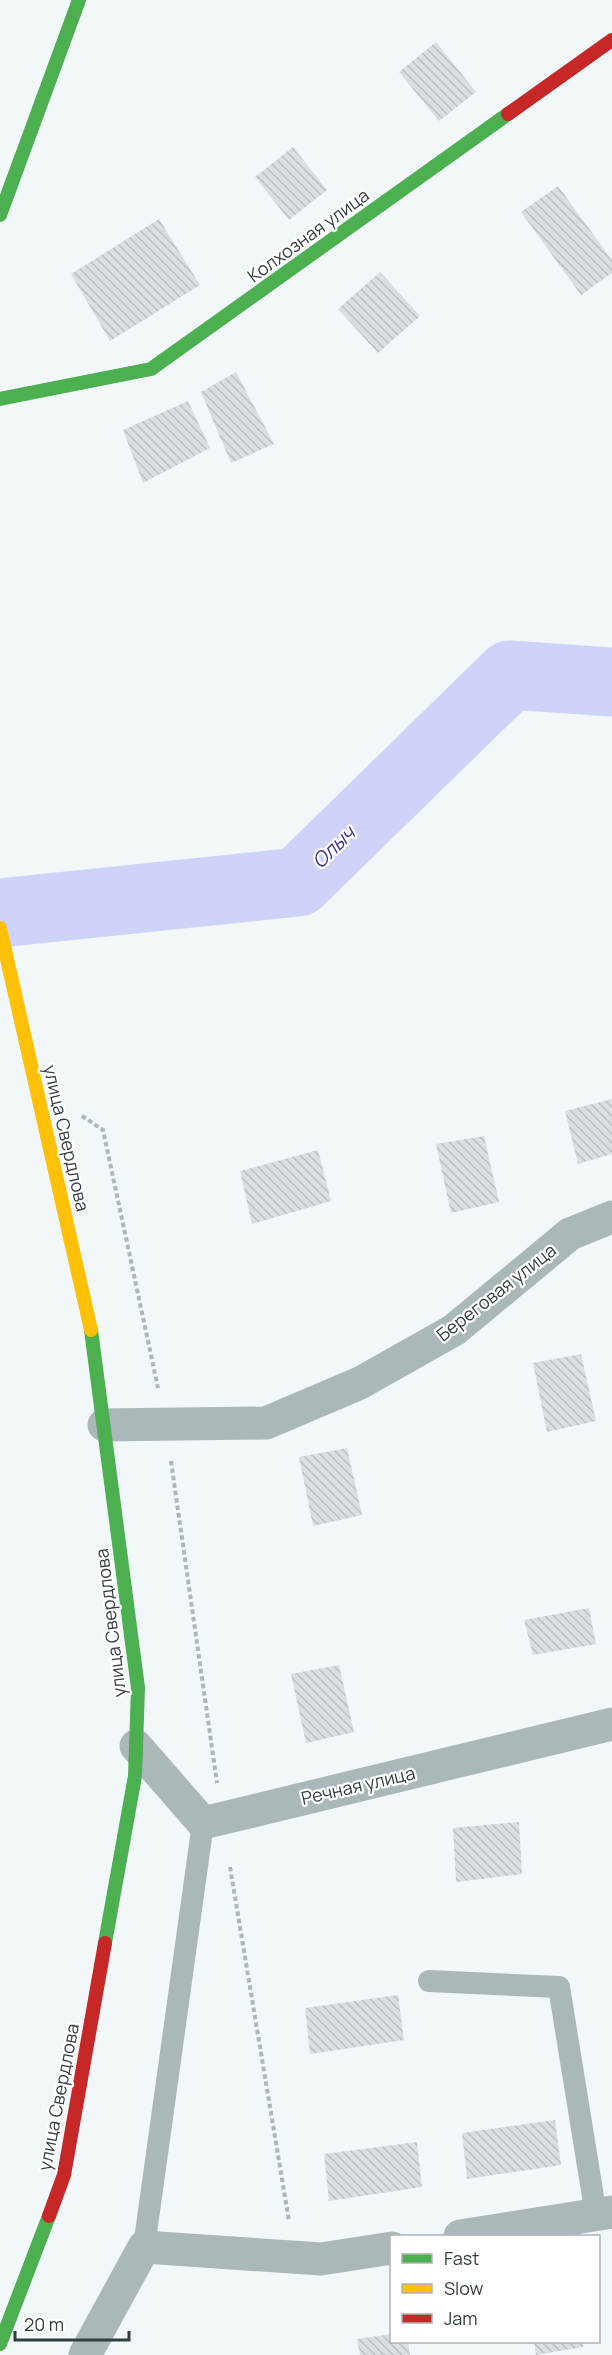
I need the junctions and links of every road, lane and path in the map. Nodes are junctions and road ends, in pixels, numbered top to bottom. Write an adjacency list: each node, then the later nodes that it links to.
1 (79, 0): 3 (main road)
2 (612, 40): 4 (main road, Колхозная улица)
3 (0, 215)
4 (0, 399)
5 (2, 934): 6 (main road, улица Свердлова)
6 (36, 1085): 8 (path); 9 (main road, улица Свердлова)
7 (612, 1217): 8 (street, Береговая улица)
8 (165, 1424): 9 (street, Береговая улица); 12 (path)
9 (104, 1425): 11 (main road, улица Свердлова)
10 (612, 1724): 12 (street, Речная улица)
11 (136, 1746): 12 (street); 19 (main road, улица Свердлова)
12 (213, 1820): 16 (lane); 18 (path)
13 (429, 1981): 14 (lane)
14 (604, 2214): 15 (street)
15 (467, 2235)
16 (144, 2247): 18 (street); 20 (street)
17 (390, 2248): 18 (street)
18 (295, 2257)
19 (0, 2344)
20 (85, 2355)

